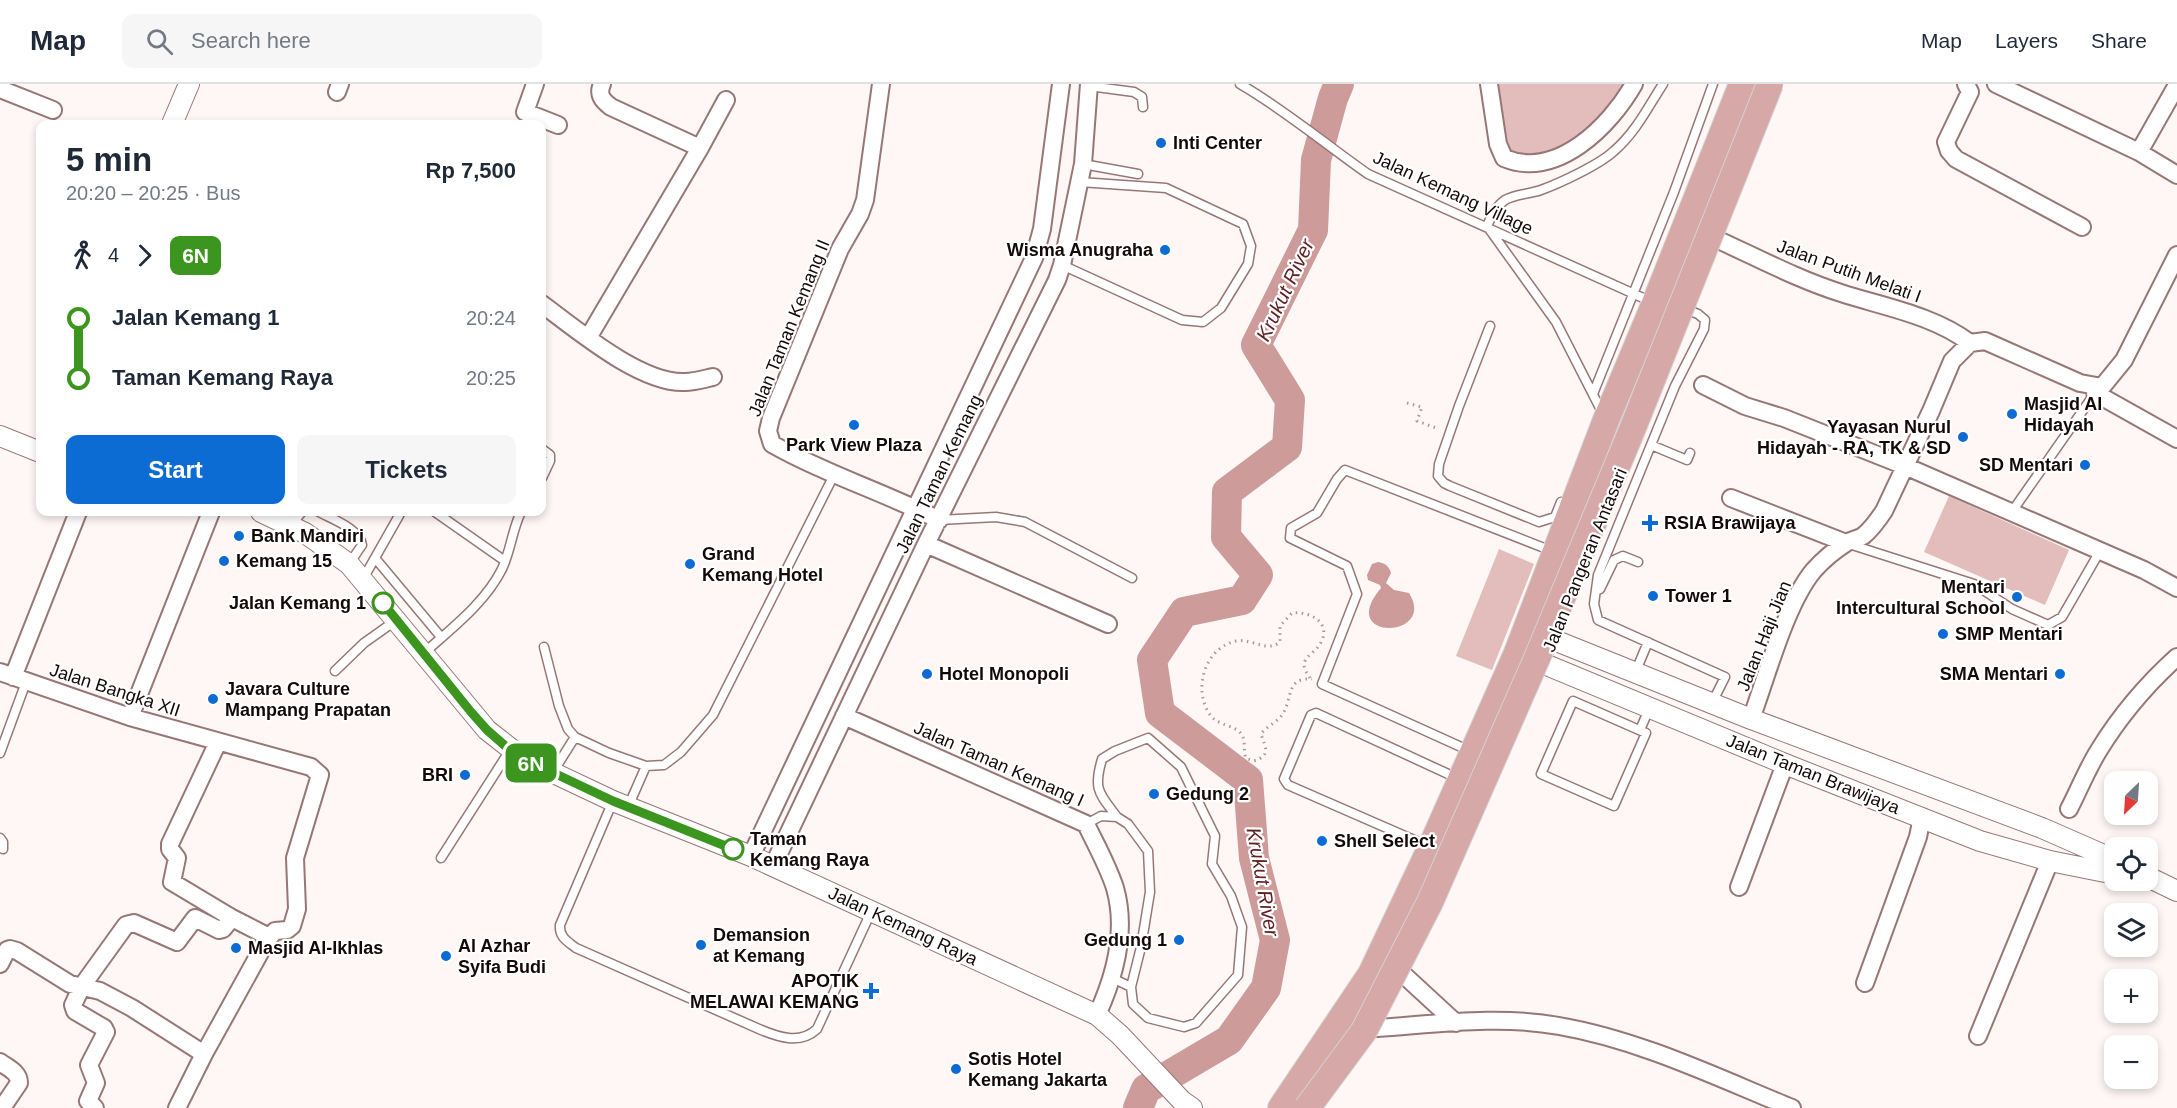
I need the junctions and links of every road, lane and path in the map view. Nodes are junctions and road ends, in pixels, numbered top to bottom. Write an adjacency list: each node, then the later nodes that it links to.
1 (189, 84): 23 (street)
2 (535, 84): 24 (street)
3 (602, 84): 27 (street)
4 (881, 84): 60 (street, Jalan Taman Kemang II)
5 (1061, 84): 63 (street, Jalan Taman Kemang)
6 (1240, 84): 34 (lane, Jalan Kemang Village)
7 (1489, 84): 8 (street)
8 (1634, 84)
9 (1713, 84): 33 (lane)
10 (1742, 84): 33 (main road, Jalan Pangeran Antasari)
11 (1751, 84): 156 (main road)
12 (1770, 84): 157 (main road, bridge)
13 (1777, 84): 36 (main road, Jalan Pangeran Antasari)
14 (1966, 84): 35 (street)
15 (1089, 85): 21 (lane); 29 (street, Jalan Taman Kemang)
16 (1998, 85): 28 (street)
17 (2177, 85): 28 (street)
18 (1661, 88): 34 (lane)
19 (0, 89): 22 (street)
20 (726, 100): 27 (street)
21 (1143, 107)
22 (53, 110)
23 (174, 120)
24 (545, 120)
25 (546, 120): 26 (street)
26 (558, 125)
27 (700, 148): 43 (street)
28 (2139, 152): 31 (street)
29 (1083, 164): 30 (lane); 32 (street, Jalan Taman Kemang)
30 (1138, 174)
31 (2177, 175)
32 (1080, 183): 38 (street, Jalan Taman Kemang); 38 (lane)
33 (1686, 195): 39 (main road, Jalan Pangeran Antasari)
34 (1487, 226): 39 (lane, Jalan Kemang Village); 48 (lane)
35 (2082, 227)
36 (1714, 238): 41 (main road, Jalan Pangeran Antasari); 44 (street, Jalan Putih Melati I)
37 (2177, 255): 47 (street)
38 (1062, 265): 73 (street, Jalan Taman Kemang)
39 (1645, 299): 48 (lane); 50 (main road, Jalan Pangeran Antasari)
40 (546, 307): 43 (street)
41 (1685, 309): 54 (lane); 92 (main road, Jalan Pangeran Antasari)
42 (1490, 326): 51 (lane)
43 (588, 338): 45 (street)
44 (1970, 343): 47 (street); 58 (street, Jalan Haji Jian)
45 (713, 377)
46 (1703, 385): 58 (street)
47 (2098, 390): 53 (street); 64 (lane)
48 (1593, 394): 50 (lane)
49 (1407, 403): 51 (path)
50 (1598, 428): 77 (main road, Jalan Pangeran Antasari)
51 (1449, 433): 61 (lane)
52 (0, 436): 55 (street)
53 (2177, 439)
54 (1651, 446): 57 (lane); 85 (lane)
55 (36, 449)
56 (546, 452): 59 (lane)
57 (1690, 453)
58 (1905, 466): 64 (street); 74 (street, Jalan Haji Jian)
59 (546, 470)
60 (834, 475): 63 (street, Jalan Taman Kemang II); 115 (lane)
61 (1566, 491)
62 (1731, 498): 74 (street)
63 (916, 508): 73 (street, Jalan Taman Kemang II); 86 (street, Jalan Taman Kemang)
64 (2011, 513): 76 (street)
65 (76, 516): 101 (street)
66 (209, 516): 106 (street)
67 (281, 516): 72 (street, Jalan Kemang Raya)
68 (326, 516): 81 (lane)
69 (399, 516): 78 (lane)
70 (441, 516): 79 (lane)
71 (520, 516): 79 (lane)
72 (296, 519): 81 (street, Jalan Kemang Raya)
73 (939, 520): 75 (street, Jalan Taman Kemang); 82 (lane)
74 (1846, 543): 76 (lane); 107 (street, Jalan Haji Jian)
75 (926, 544): 88 (street); 89 (street, Jalan Taman Kemang)
76 (2100, 551): 84 (street)
77 (1557, 553): 90 (main road, Jalan Pangeran Antasari); 112 (lane)
78 (375, 558): 83 (lane); 91 (lane)
79 (505, 561): 91 (lane)
80 (1638, 562): 85 (lane)
81 (349, 564): 83 (street, Jalan Kemang Raya)
82 (1132, 578)
83 (363, 579): 87 (street, Jalan Kemang Raya)
84 (2177, 588)
85 (1594, 604): 93 (lane)
86 (866, 615): 89 (street); 128 (street, Jalan Taman Kemang)
87 (395, 620): 95 (street, Jalan Kemang Raya); 99 (lane)
88 (1108, 624)
89 (887, 625): 105 (street, Jalan Taman Kemang)
90 (1527, 629): 92 (street, Jalan Taman Brawijaya); 96 (main road, Jalan Pangeran Antasari)
91 (441, 637): 95 (lane)
92 (1552, 640): 98 (main road, Jalan Pangeran Antasari); 100 (street, Jalan Taman Brawijaya)
93 (1648, 642): 100 (lane); 103 (lane)
94 (544, 647): 109 (lane)
95 (424, 653): 111 (street, Jalan Kemang Raya)
96 (1517, 653): 98 (street, Jalan Taman Brawijaya); 112 (main road, Jalan Pangeran Antasari)
97 (2177, 657): 119 (street)
98 (1543, 664): 104 (street, Jalan Taman Brawijaya); 140 (main road, Jalan Pangeran Antasari)
99 (335, 670)
100 (1635, 673): 103 (street, Jalan Taman Brawijaya)
101 (13, 677): 106 (street, Jalan Bangka XII); 113 (lane)
102 (1310, 678): 102 (path)
103 (1712, 704): 107 (street, Jalan Taman Brawijaya)
104 (1650, 708): 108 (lane); 114 (street, Jalan Taman Brawijaya)
105 (844, 716): 122 (street, Jalan Taman Kemang I); 131 (street, Jalan Taman Kemang)
106 (130, 717): 110 (street, Jalan Bangka XII)
107 (1751, 719): 123 (street, Jalan Taman Brawijaya)
108 (1640, 730): 108 (lane)
109 (575, 736): 115 (lane); 116 (lane)
110 (218, 742): 137 (street); 138 (street, Jalan Bangka XII)
111 (510, 750): 116 (street, Jalan Kemang Raya); 129 (lane)
112 (1474, 752): 117 (main road, Jalan Pangeran Antasari)
113 (0, 753)
114 (1785, 764): 121 (street, Jalan Taman Brawijaya); 134 (street)
115 (646, 766): 118 (lane)
116 (553, 773): 118 (street, Jalan Kemang Raya)
117 (1461, 780): 125 (main road, Jalan Pangeran Antasari); 125 (lane)
118 (621, 804): 128 (street, Jalan Kemang Raya); 136 (lane)
119 (2069, 809)
120 (1117, 817): 122 (lane); 144 (lane); 144 (lane)
121 (1922, 817): 130 (street, Jalan Taman Brawijaya); 142 (street)
122 (1086, 824): 141 (street, Jalan Taman Kemang I)
123 (2042, 828): 127 (street, Jalan Taman Brawijaya); 130 (street)
124 (0, 838): 126 (lane)
125 (1431, 847): 155 (main road, Jalan Pangeran Antasari)
126 (3, 849)
127 (2104, 855)
128 (751, 856): 131 (street, Jalan Kemang Raya)
129 (441, 858)
130 (2050, 861): 132 (street, Jalan Taman Brawijaya); 148 (street)
131 (774, 867): 136 (street, Jalan Kemang Raya)
132 (2104, 872)
133 (2158, 883): 135 (street)
134 (1739, 887)
135 (2177, 891)
136 (871, 911): 145 (street, Jalan Kemang Raya)
137 (232, 918): 138 (street); 143 (street)
138 (269, 937): 149 (street)
139 (0, 964): 143 (street)
140 (1405, 976): 146 (street); 147 (main road, Jalan Pangeran Antasari)
141 (1112, 978): 144 (lane); 145 (street, Jalan Taman Kemang I)
142 (1865, 983)
143 (82, 986): 149 (street); 153 (street)
144 (1131, 987)
145 (1098, 1015): 151 (street, Jalan Kemang Raya)
146 (1456, 1023): 147 (street); 159 (street)
147 (1377, 1028): 158 (main road, Jalan Pangeran Antasari)
148 (1978, 1036)
149 (204, 1054): 154 (street)
150 (0, 1062): 152 (street)
151 (1187, 1104)
152 (2, 1108)
153 (95, 1108)
154 (177, 1108)
155 (1281, 1108)
156 (1295, 1108)
157 (1307, 1108)
158 (1321, 1108)
159 (1792, 1108)

